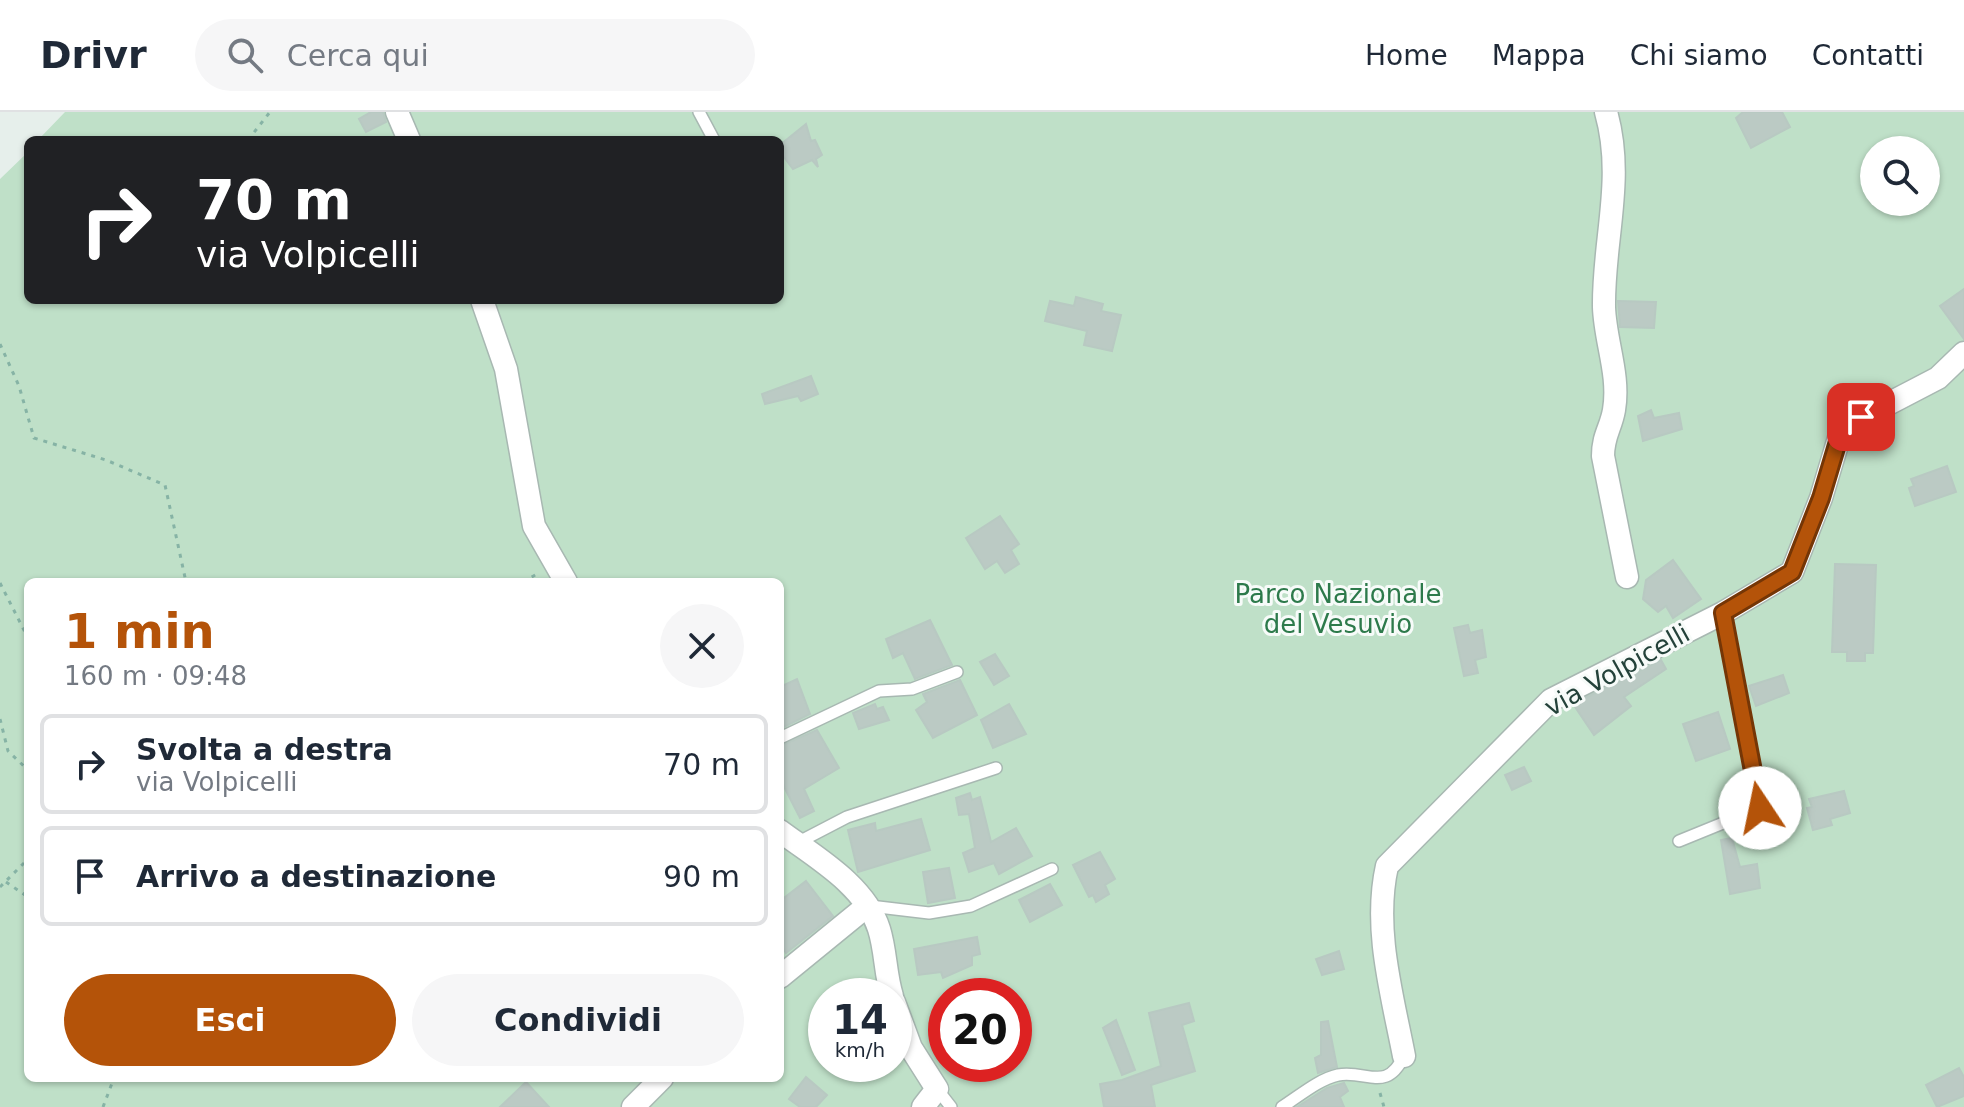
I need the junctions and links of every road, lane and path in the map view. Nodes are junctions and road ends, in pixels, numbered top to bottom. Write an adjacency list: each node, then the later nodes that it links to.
1 (270, 112): 5 (path)
2 (397, 112): 6 (street)
3 (699, 112): 7 (lane)
4 (1606, 112): 11 (street)
5 (251, 136)
6 (407, 136)
7 (712, 136)
8 (483, 304): 13 (street)
9 (0, 344): 12 (path)
10 (1964, 353): 15 (street, via Volpicelli)
11 (1627, 577)
12 (185, 578)
13 (564, 578)
14 (0, 583): 16 (path)
15 (1723, 613): 23 (lane); 33 (street, via Volpicelli)
16 (24, 630)
17 (957, 672): 19 (lane)
18 (0, 719): 20 (path)
19 (784, 736)
20 (24, 766)
21 (996, 768): 22 (lane)
22 (788, 837): 29 (street)
23 (1679, 841)
24 (24, 863): 26 (path)
25 (1052, 869): 29 (lane)
26 (6, 882): 27 (path); 28 (path)
27 (0, 887)
28 (24, 894)
29 (867, 906): 30 (street); 31 (street)
30 (784, 974)
31 (889, 978)
32 (912, 1050): 36 (street)
33 (1404, 1056): 41 (lane)
34 (112, 1082): 37 (path)
35 (658, 1082): 38 (street)
36 (937, 1089): 39 (street); 40 (lane)
37 (103, 1107)
38 (633, 1107)
39 (923, 1107)
40 (951, 1107)
41 (1282, 1107)

